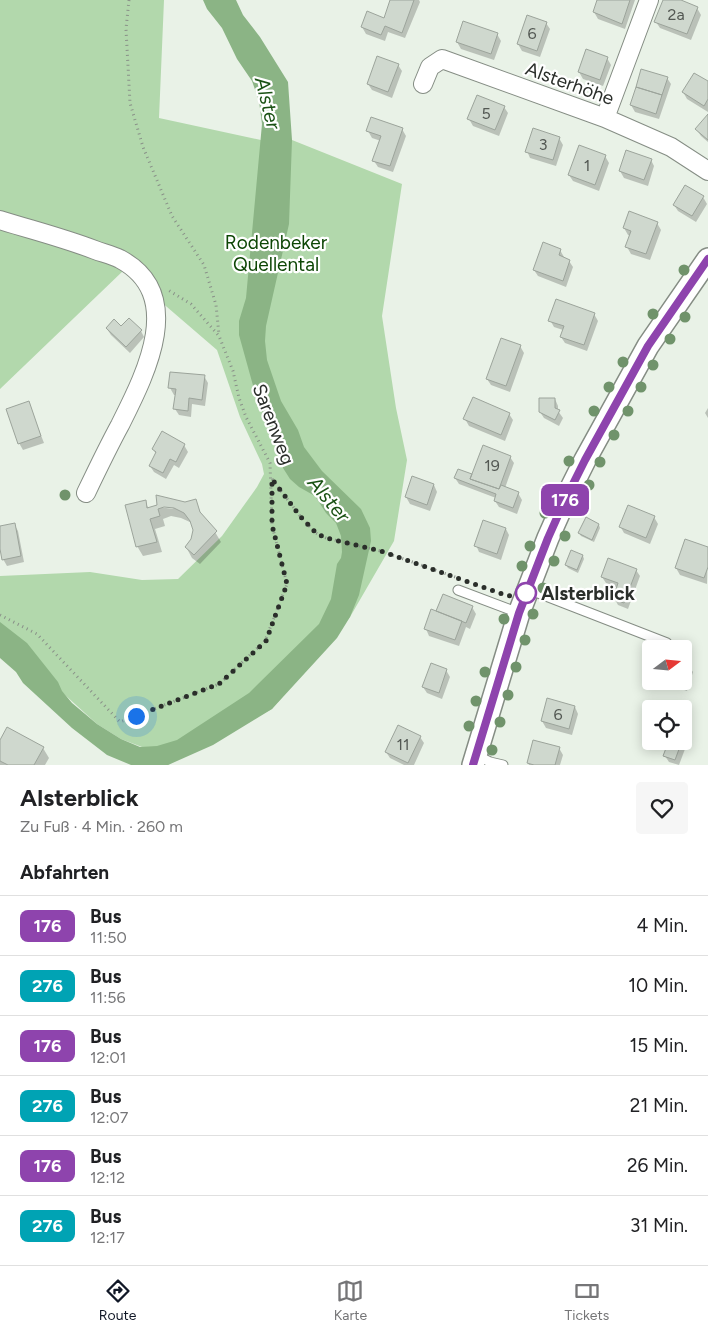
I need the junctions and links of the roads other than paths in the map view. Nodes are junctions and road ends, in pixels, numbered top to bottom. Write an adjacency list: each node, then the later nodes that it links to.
1 (649, 0): 3 (street)
2 (423, 84): 3 (street, Alsterhöhe)
3 (605, 118): 4 (street, Alsterhöhe)
4 (708, 171)
5 (0, 220): 7 (street)
6 (708, 259): 8 (street)
7 (86, 493)
8 (528, 589): 10 (street); 11 (lane)
9 (458, 590): 10 (lane)
10 (519, 613): 12 (street)
11 (659, 640)
12 (474, 760): 13 (lane)
13 (503, 765)

